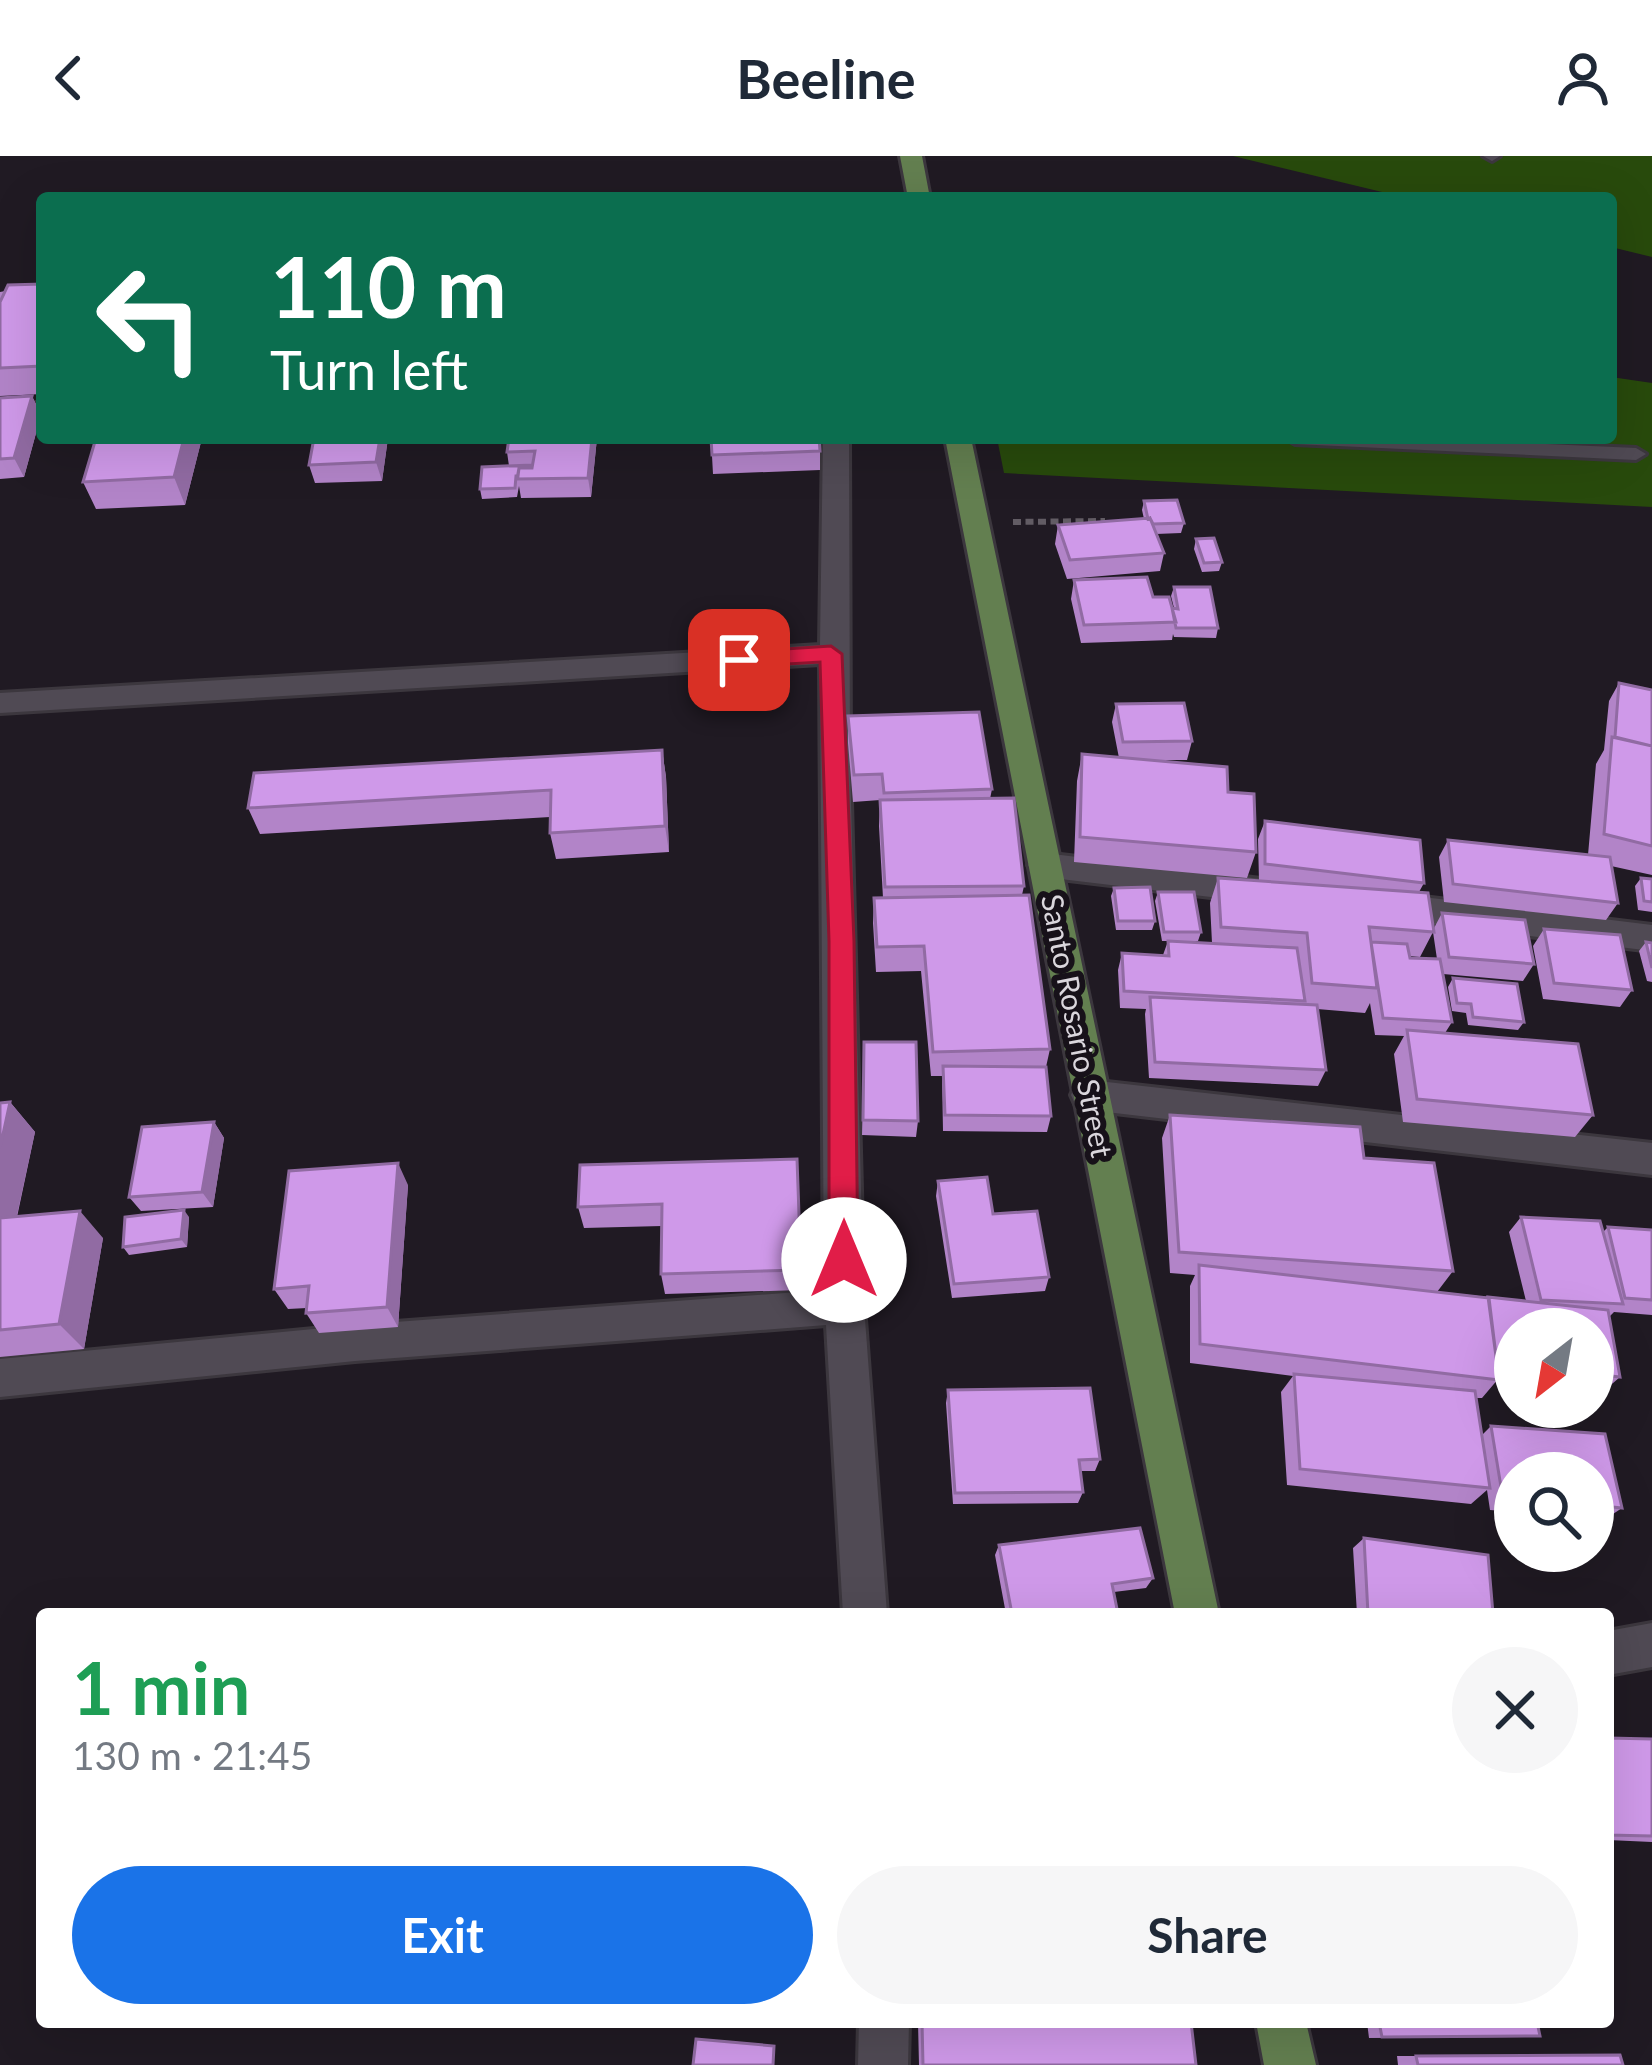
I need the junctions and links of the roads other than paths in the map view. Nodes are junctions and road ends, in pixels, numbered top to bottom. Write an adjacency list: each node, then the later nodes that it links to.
1 (911, 156): 2 (main road)
2 (918, 192)
3 (0, 410): 4 (street)
4 (36, 410)
5 (836, 444): 9 (street)
6 (959, 444): 11 (main road, Santo Rosario Street)
7 (1423, 444): 8 (lane)
8 (1636, 454)
9 (831, 654): 10 (street); 17 (street)
10 (0, 704)
11 (1044, 865): 12 (street); 15 (main road, Santo Rosario Street)
12 (1301, 896)
13 (1348, 902): 14 (street)
14 (1652, 938)
15 (1090, 1095): 16 (street); 20 (main road, Santo Rosario Street)
16 (1652, 1159)
17 (844, 1306): 18 (street); 19 (street)
18 (0, 1378)
19 (865, 1608)
20 (1196, 1608)
21 (1652, 1645): 22 (street)
22 (1614, 1652)
23 (884, 2028): 25 (street)
24 (1282, 2028): 26 (main road)
25 (883, 2065)
26 (1290, 2065)

